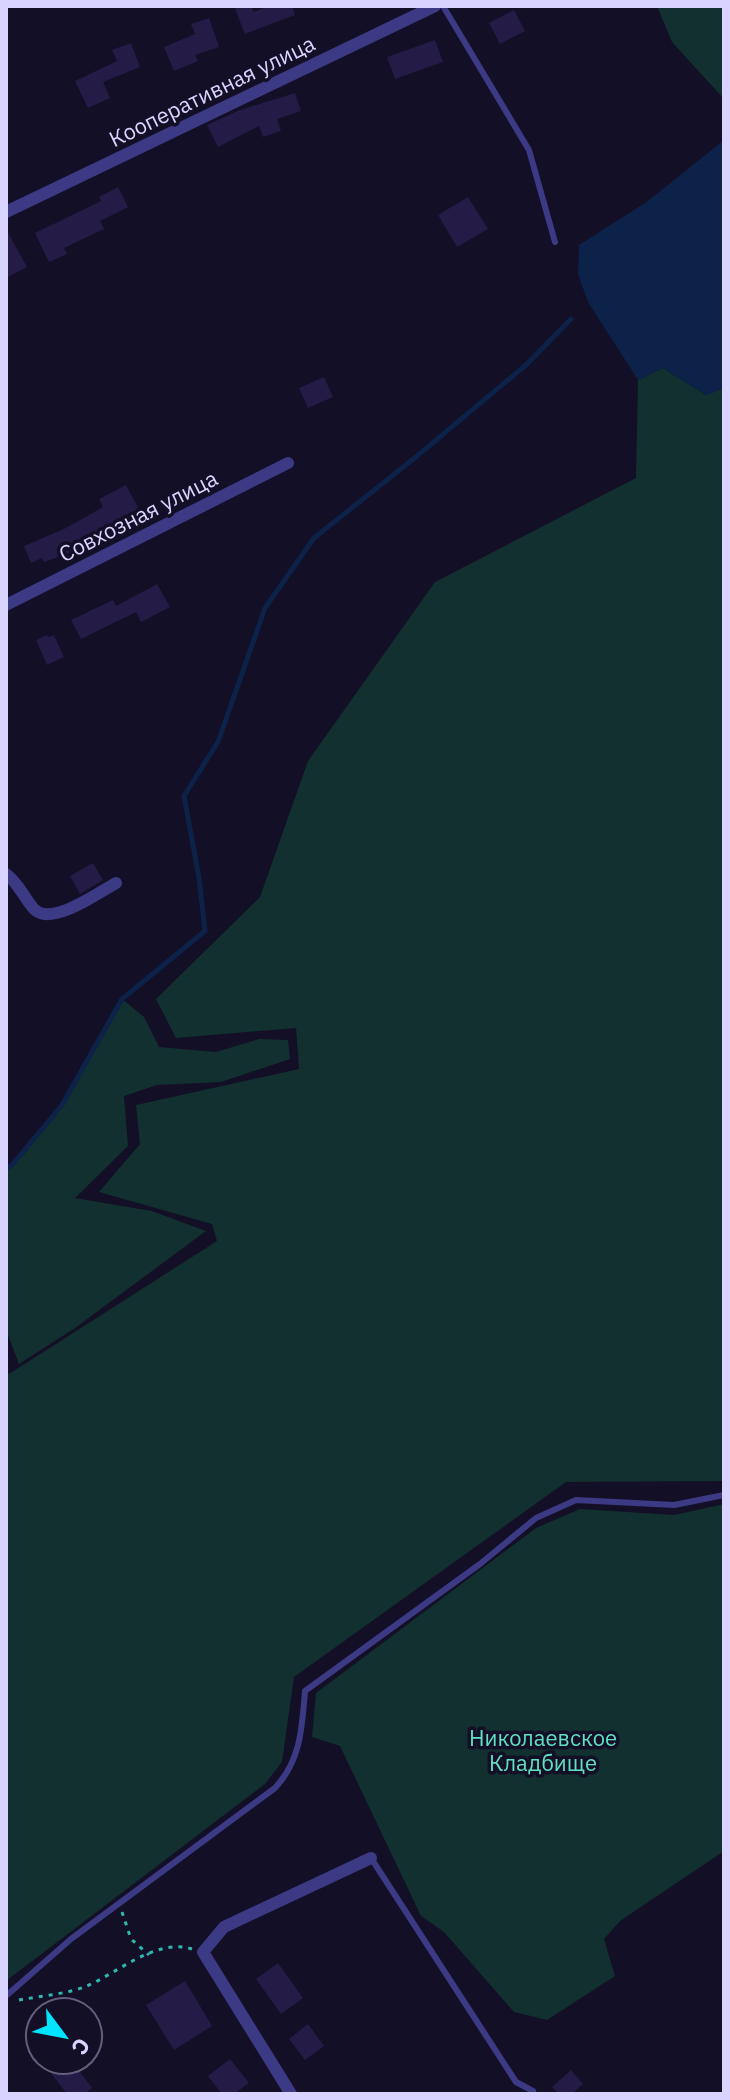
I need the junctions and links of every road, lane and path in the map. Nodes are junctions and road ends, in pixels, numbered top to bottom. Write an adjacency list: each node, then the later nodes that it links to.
1 (435, 6): 3 (street, Кооперативная улица)
2 (443, 6): 4 (lane)
3 (6, 212)
4 (555, 242)
5 (288, 463): 6 (street, Совхозная улица)
6 (6, 605)
7 (6, 874): 8 (street)
8 (116, 883)
9 (724, 1495): 11 (lane)
10 (371, 1858): 12 (street); 16 (lane)
11 (121, 1902): 13 (path); 14 (lane)
12 (203, 1952): 13 (path); 18 (street)
13 (149, 1955): 15 (path)
14 (6, 1996)
15 (19, 2000)
16 (516, 2082): 17 (lane); 19 (lane)
17 (533, 2091)
18 (291, 2094)
19 (516, 2094)

